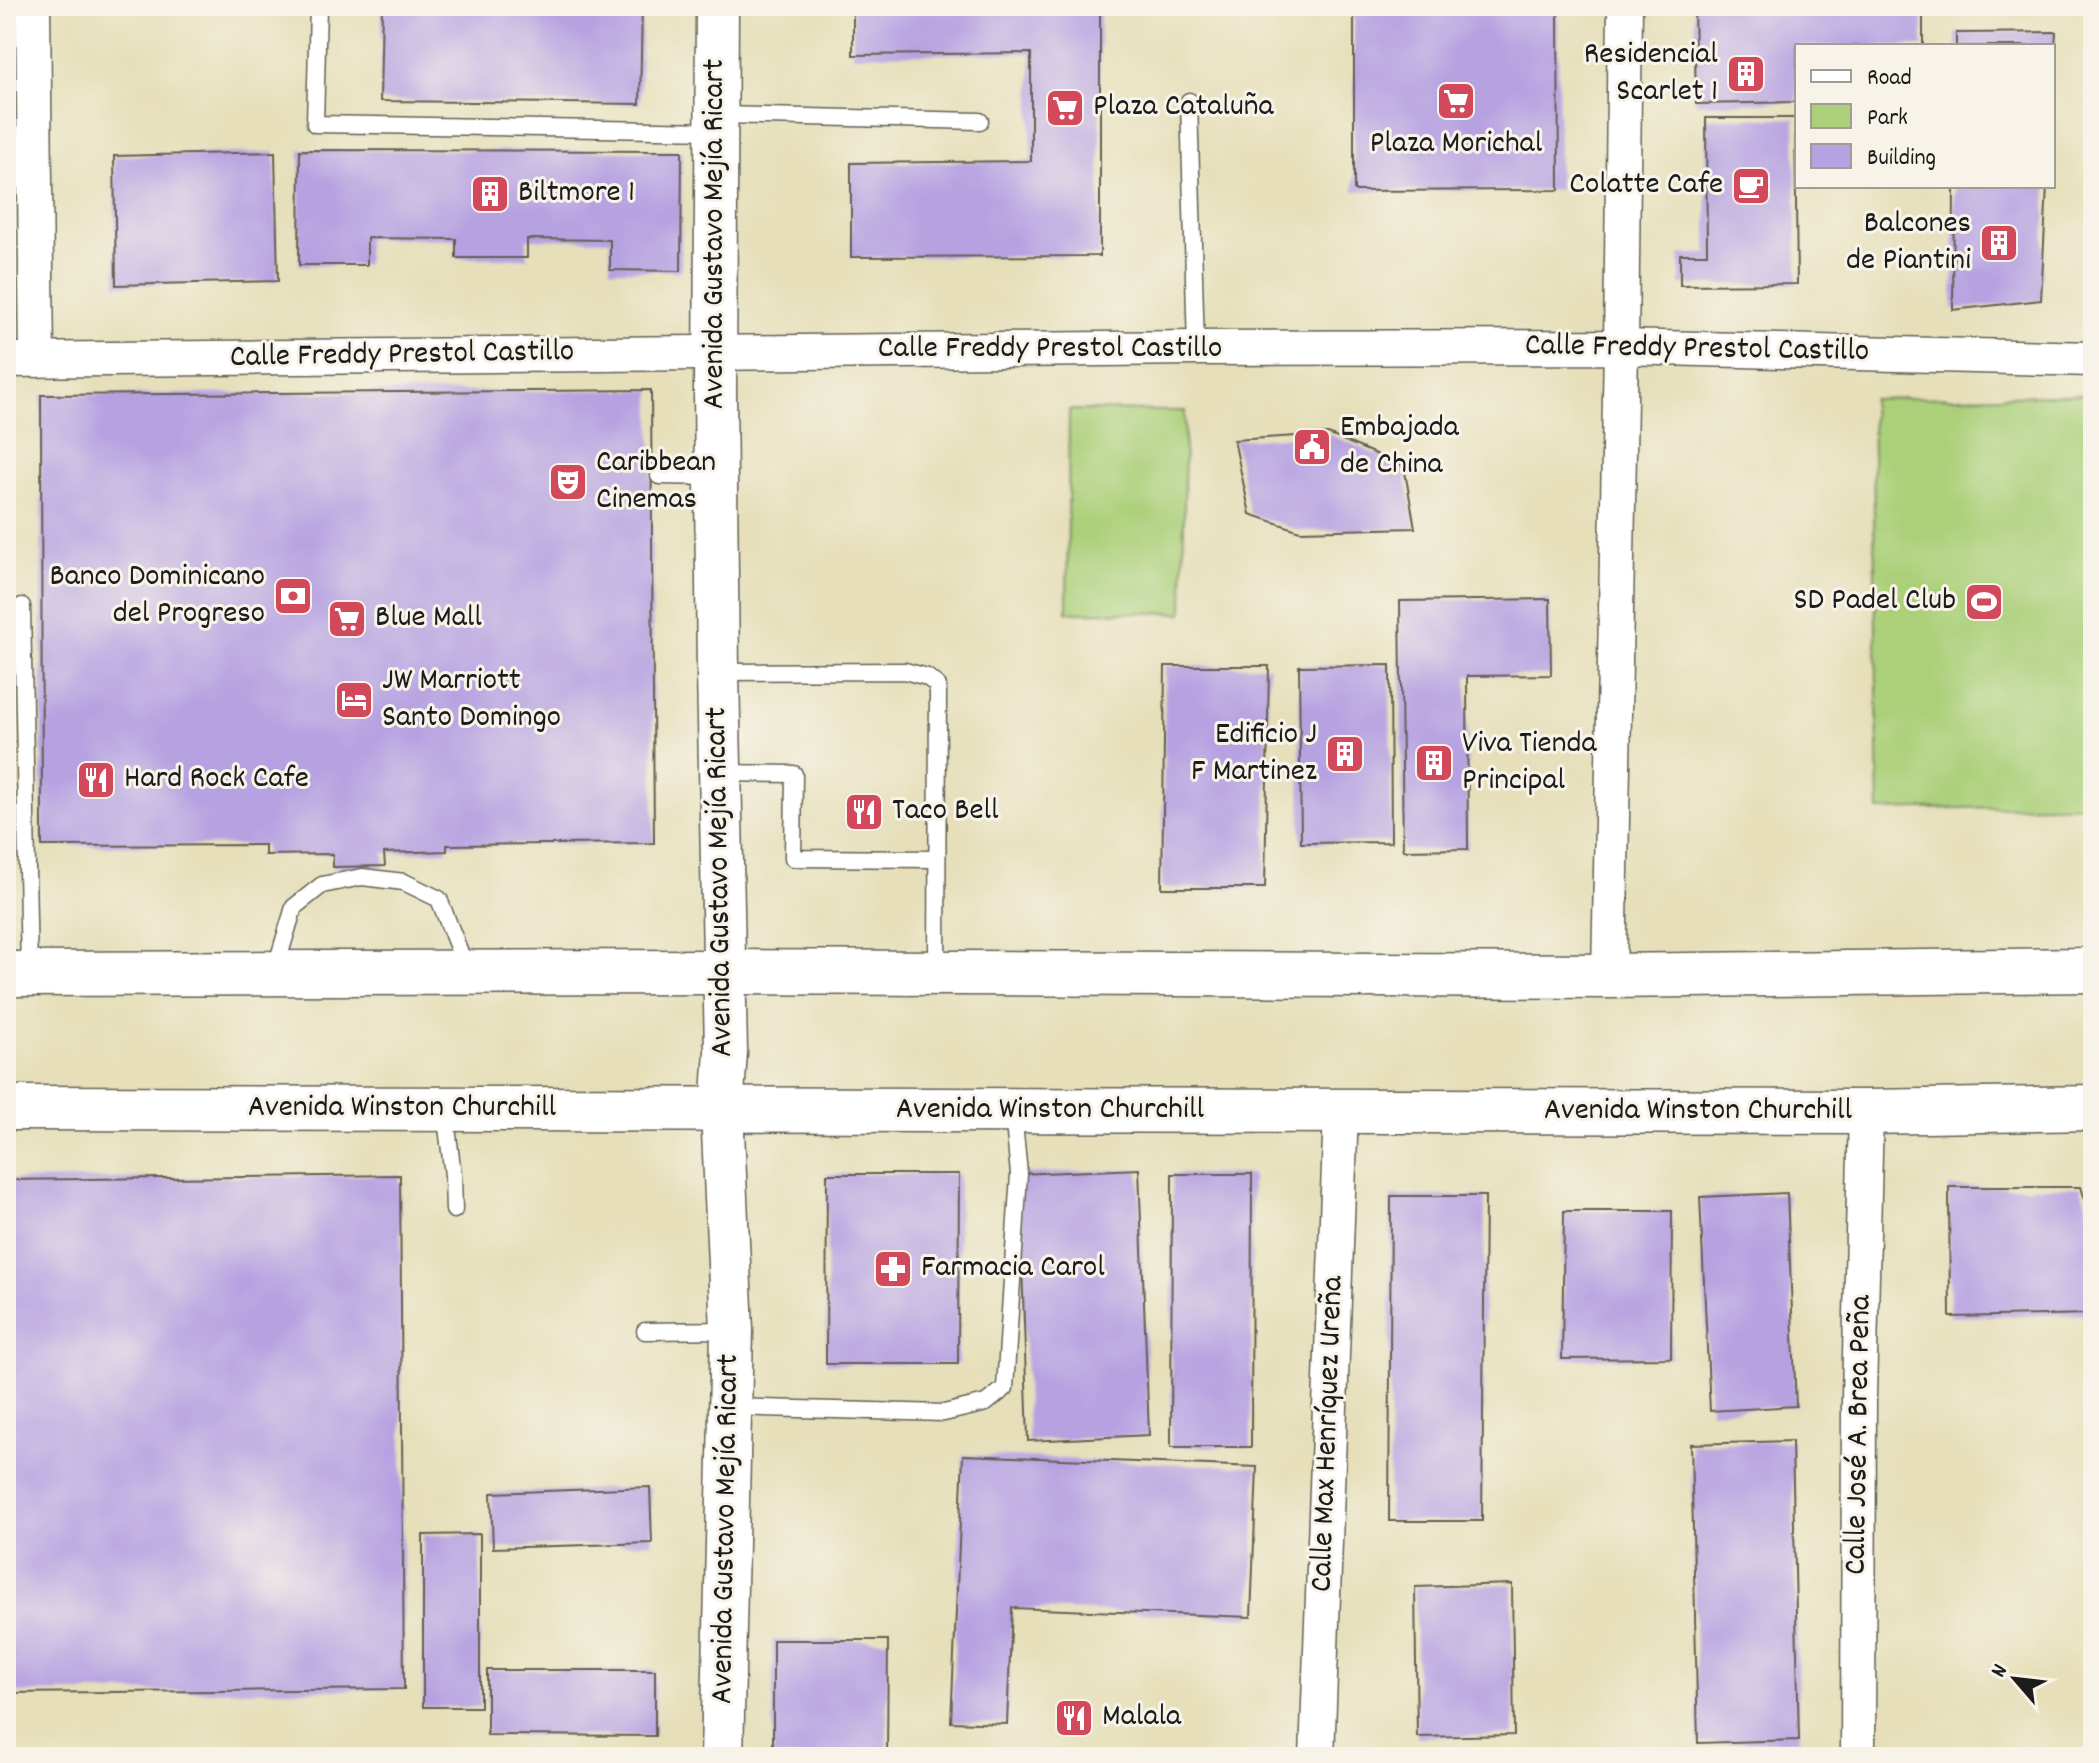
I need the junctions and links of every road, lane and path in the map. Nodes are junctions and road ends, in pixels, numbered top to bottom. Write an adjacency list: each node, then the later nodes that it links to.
1 (33, 6): 12 (street)
2 (318, 6): 7 (lane)
3 (717, 6): 7 (street, Avenida Gustavo Mejía Ricart)
4 (1625, 6): 8 (street)
5 (1189, 101): 9 (lane)
6 (980, 121): 7 (lane)
7 (717, 123): 10 (street, Avenida Gustavo Mejía Ricart)
8 (1621, 347): 9 (street, Calle Freddy Prestol Castillo); 11 (street, Calle Freddy Prestol Castillo); 25 (street)
9 (1196, 348): 10 (street, Calle Freddy Prestol Castillo)
10 (716, 352): 12 (street, Calle Freddy Prestol Castillo); 14 (street, Avenida Gustavo Mejía Ricart)
11 (2093, 359)
12 (22, 360)
13 (659, 476): 14 (lane)
14 (716, 477): 16 (street, Avenida Gustavo Mejía Ricart)
15 (22, 606): 22 (lane)
16 (718, 672): 17 (street, Avenida Gustavo Mejía Ricart); 18 (lane)
17 (719, 773): 18 (lane); 20 (street, Avenida Gustavo Mejía Ricart)
18 (937, 859): 24 (lane)
19 (2093, 970): 25 (main road)
20 (723, 972): 21 (main road); 24 (main road); 29 (street, Avenida Gustavo Mejía Ricart)
21 (468, 973): 23 (main road); 23 (lane)
22 (17, 974): 23 (main road)
23 (273, 974)
24 (937, 974): 25 (main road)
25 (1609, 976)
26 (6, 1108): 28 (main road, Avenida Winston Churchill)
27 (2093, 1108): 32 (main road, Avenida Winston Churchill)
28 (445, 1109): 29 (main road, Avenida Winston Churchill); 33 (lane)
29 (722, 1109): 30 (main road, Avenida Winston Churchill); 34 (street, Avenida Gustavo Mejía Ricart)
30 (1013, 1111): 31 (main road, Avenida Winston Churchill); 36 (lane)
31 (1341, 1111): 32 (main road, Avenida Winston Churchill); 38 (street, Calle Max Henríquez Ureña)
32 (1866, 1112): 39 (street, Calle José A. Brea Peña)
33 (454, 1210)
34 (732, 1330): 35 (lane); 36 (street, Avenida Gustavo Mejía Ricart)
35 (645, 1331)
36 (730, 1407): 37 (street, Avenida Gustavo Mejía Ricart)
37 (722, 1757)
38 (1317, 1757)
39 (1858, 1757)

